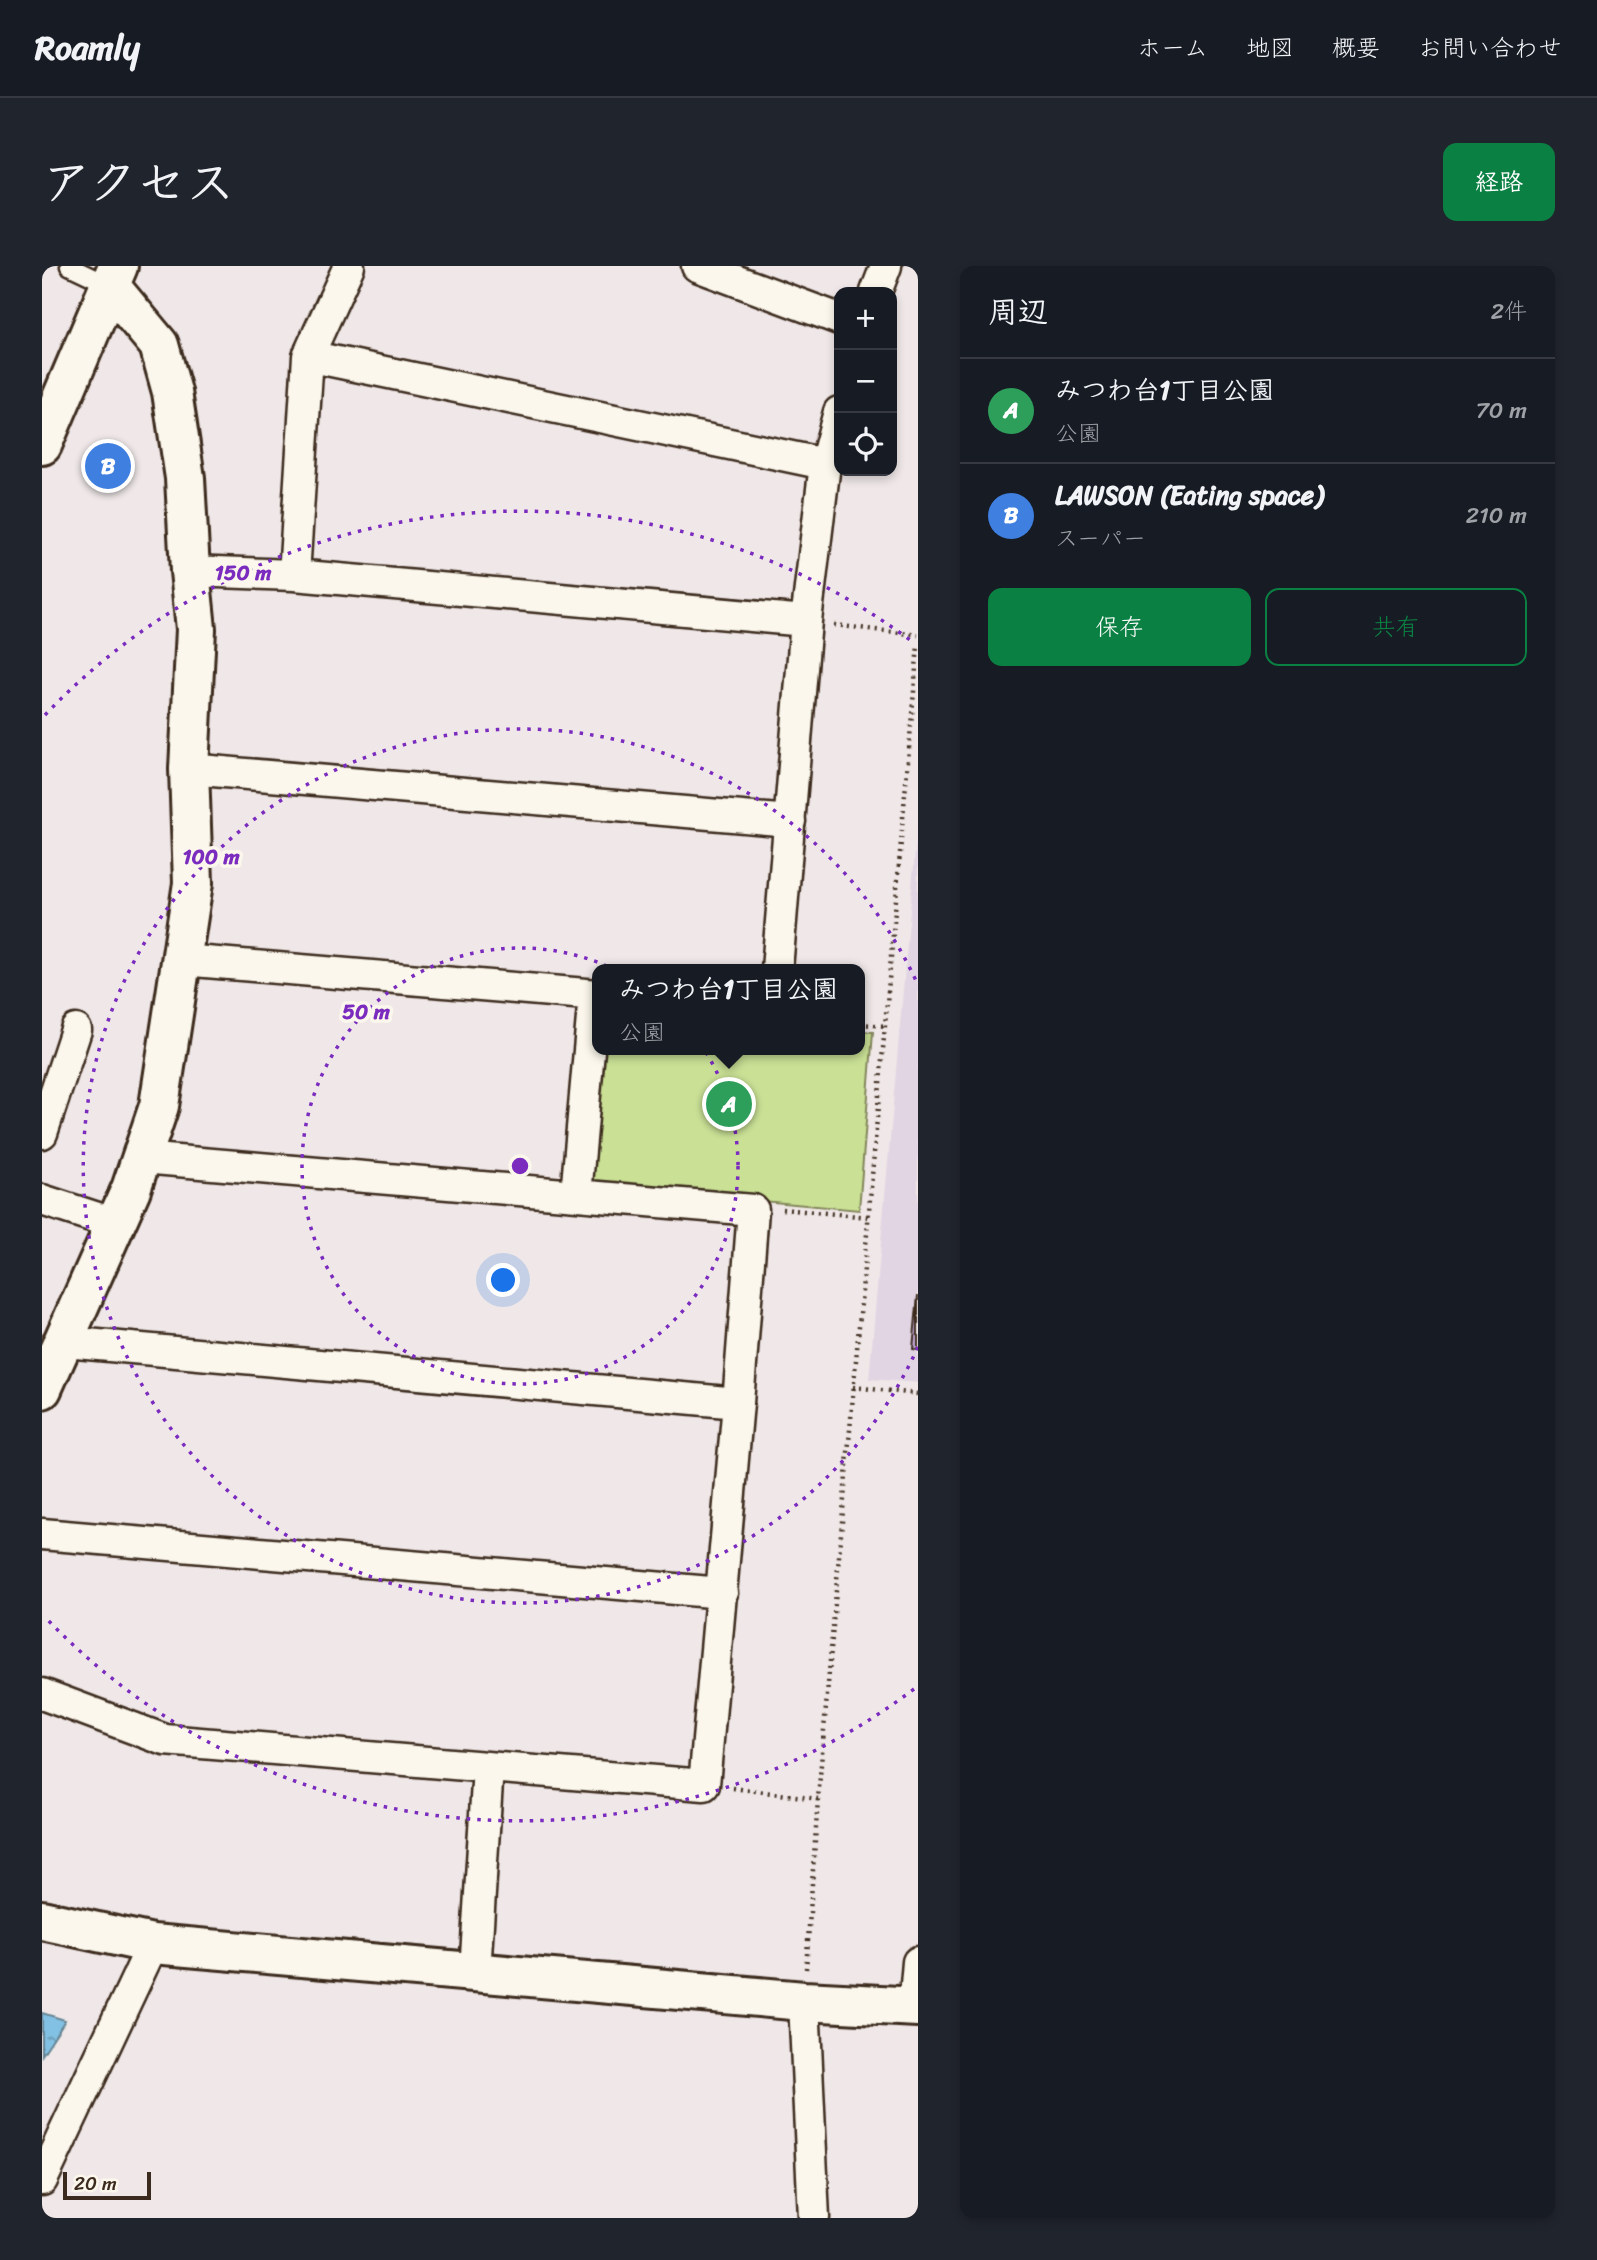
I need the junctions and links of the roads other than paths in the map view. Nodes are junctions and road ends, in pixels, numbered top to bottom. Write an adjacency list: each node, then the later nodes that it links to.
1 (69, 266): 5 (lane)
2 (349, 266): 8 (street)
3 (697, 266): 7 (street)
4 (886, 266): 6 (street)
5 (114, 275): 10 (street); 12 (street)
6 (878, 287)
7 (834, 317)
8 (308, 356): 11 (street); 13 (street)
9 (839, 413): 11 (street)
10 (42, 445)
11 (825, 464): 14 (street)
12 (190, 571): 13 (street); 15 (street)
13 (294, 575): 14 (street)
14 (806, 621): 16 (street)
15 (190, 769): 16 (street); 17 (street)
16 (790, 821): 18 (street)
17 (182, 960): 19 (street); 23 (street)
18 (776, 964)
19 (592, 995)
20 (76, 1030): 22 (street)
21 (592, 1035): 24 (street)
22 (42, 1133)
23 (142, 1158): 24 (street); 26 (street)
24 (576, 1195): 29 (street)
25 (42, 1200): 26 (street)
26 (116, 1224): 27 (street)
27 (65, 1342): 28 (street); 29 (street)
28 (42, 1389)
29 (738, 1403): 31 (street)
30 (42, 1534): 31 (street)
31 (722, 1594): 33 (street)
32 (42, 1694): 33 (street)
33 (488, 1767): 37 (street)
34 (42, 1920): 35 (street)
35 (153, 1944): 37 (street); 40 (street)
36 (918, 1962): 39 (street)
37 (475, 1972): 38 (street)
38 (804, 2001): 39 (street); 41 (street)
39 (916, 2007)
40 (42, 2180)
41 (814, 2218)

